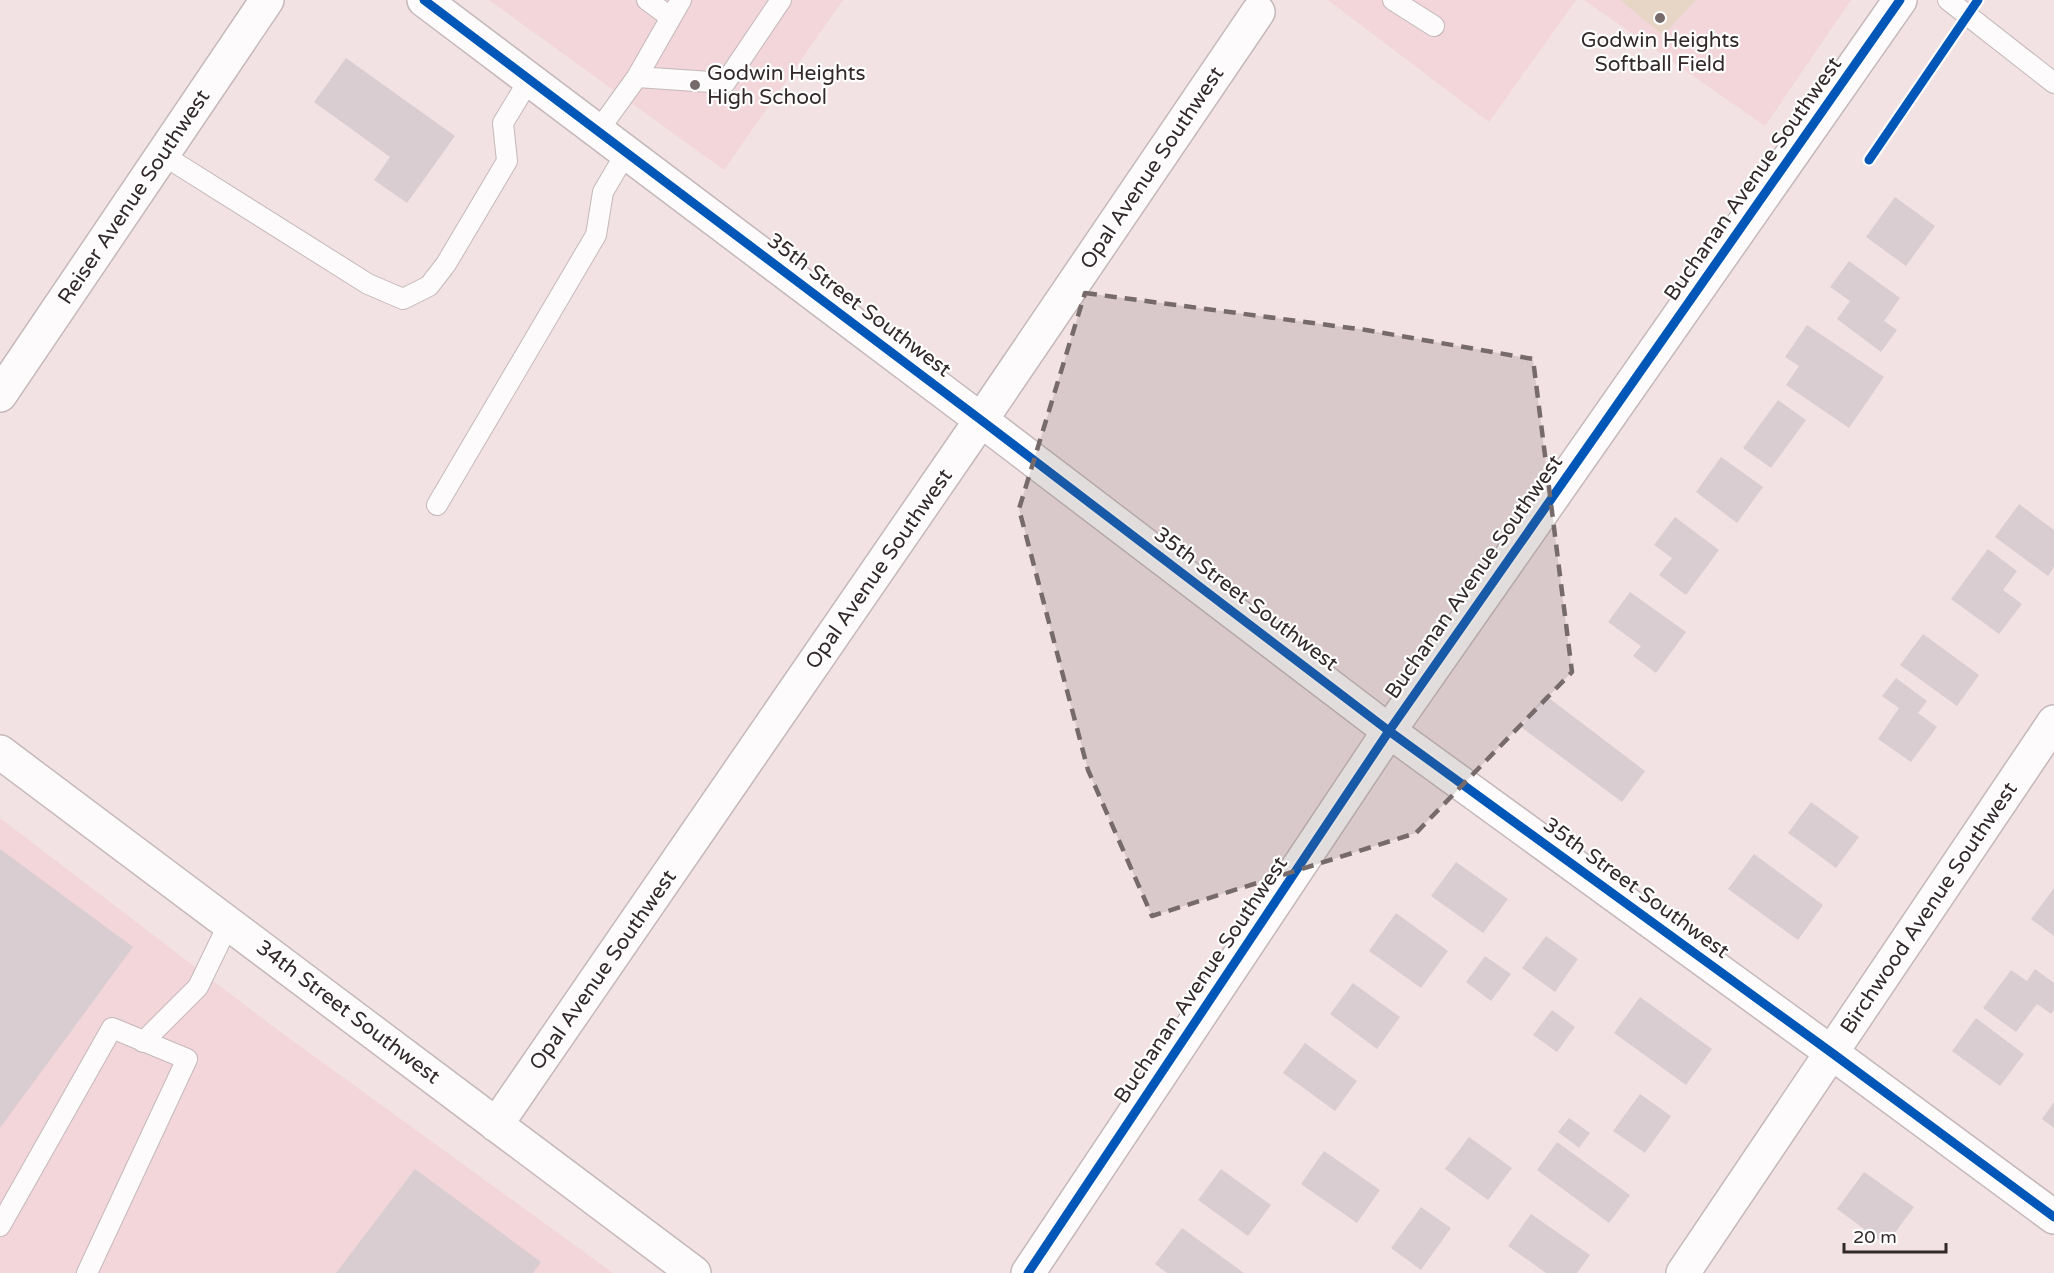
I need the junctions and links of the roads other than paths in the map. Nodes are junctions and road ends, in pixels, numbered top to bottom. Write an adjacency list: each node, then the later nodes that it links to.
1 (267, 0): 17 (street, Reiser Avenue Southwest)
2 (424, 0): 13 (street, 35th Street Southwest)
3 (647, 0): 10 (lane)
4 (681, 0): 10 (lane)
5 (781, 0): 12 (lane)
6 (1393, 0): 11 (lane)
7 (1900, 0): 22 (street, Buchanan Avenue Southwest)
8 (1948, 0): 14 (lane)
9 (1258, 12): 19 (street, Opal Avenue Southwest)
10 (669, 17): 12 (lane)
11 (1434, 26)
12 (637, 77): 15 (lane)
13 (530, 80): 15 (street, 35th Street Southwest); 17 (lane)
14 (2054, 83)
15 (598, 131): 16 (street, 35th Street Southwest)
16 (626, 153): 19 (street, 35th Street Southwest); 20 (lane)
17 (162, 155): 18 (street, Reiser Avenue Southwest)
18 (0, 395)
19 (981, 420): 22 (street, 35th Street Southwest); 27 (street, Opal Avenue Southwest)
20 (437, 505)
21 (2054, 722): 26 (street, Birchwood Avenue Southwest)
22 (1389, 731): 26 (street, 35th Street Southwest); 32 (street, Buchanan Avenue Southwest)
23 (0, 752): 24 (street, 34th Street Southwest)
24 (229, 923): 25 (lane); 27 (street, 34th Street Southwest)
25 (143, 1042): 29 (lane); 30 (lane)
26 (1832, 1053): 28 (street, 35th Street Southwest); 33 (street, Birchwood Avenue Southwest)
27 (496, 1125): 31 (street, 34th Street Southwest)
28 (2054, 1217)
29 (0, 1226)
30 (87, 1273)
31 (694, 1273)
32 (1028, 1273)
33 (1683, 1273)

